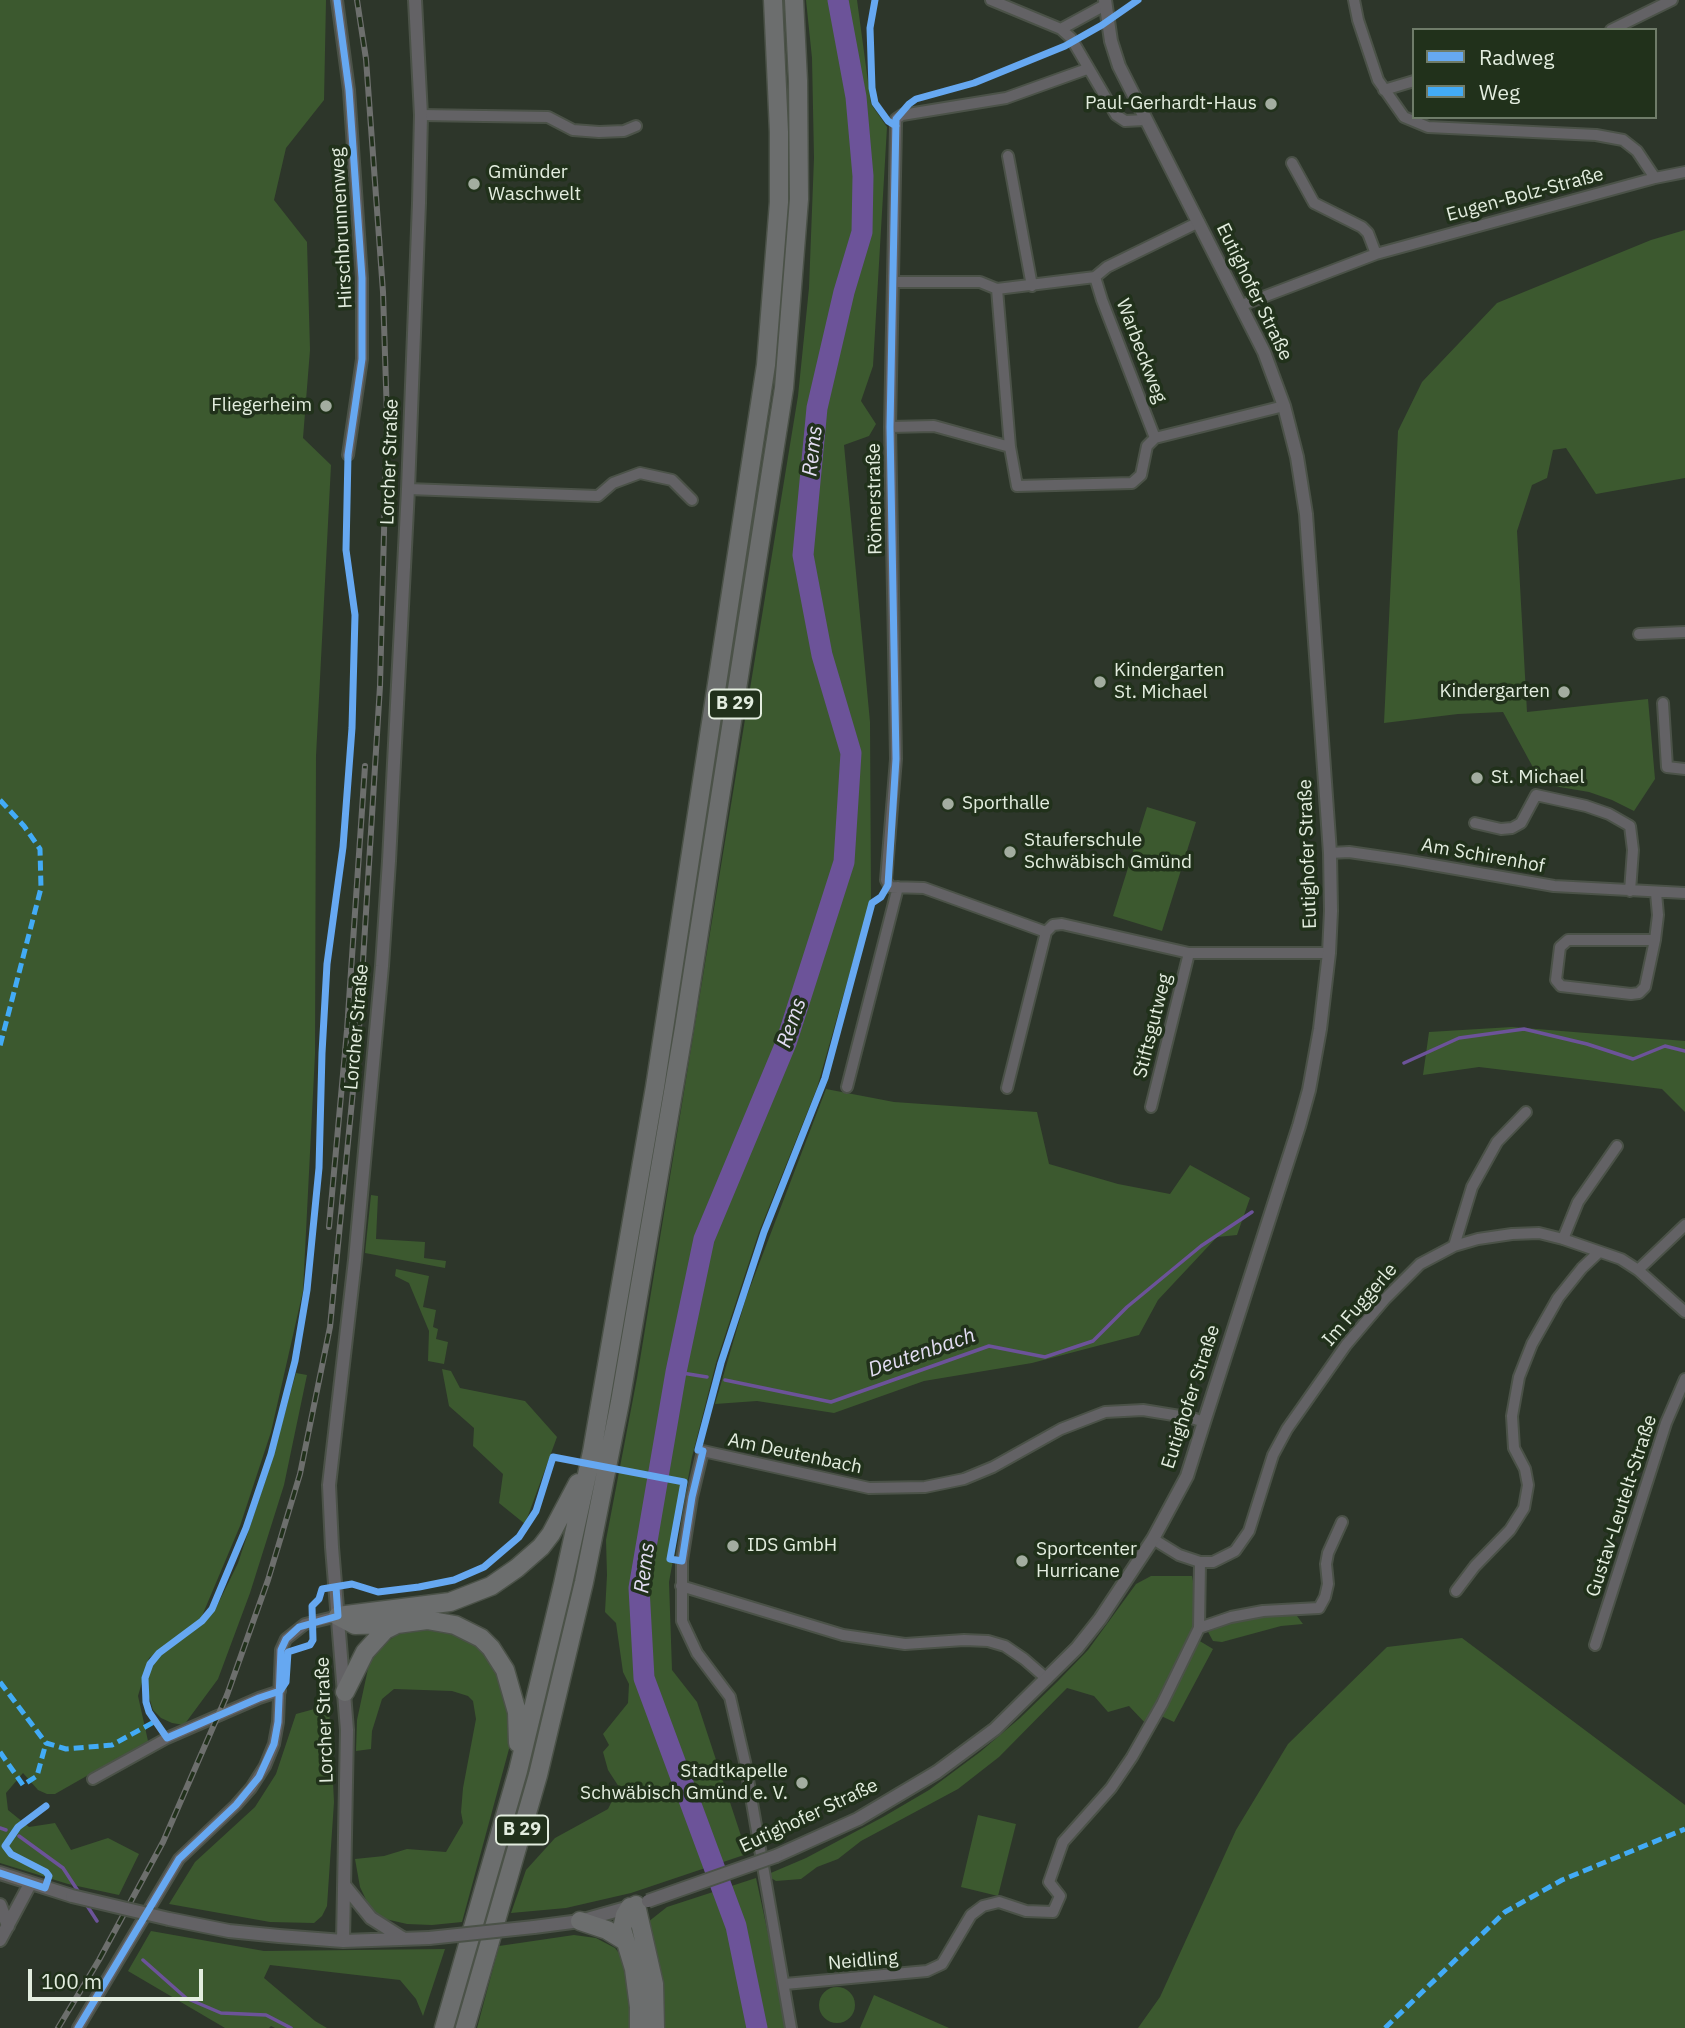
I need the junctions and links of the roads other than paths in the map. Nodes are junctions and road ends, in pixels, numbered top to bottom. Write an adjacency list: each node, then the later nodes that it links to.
1 (337, 0): 32 (street, Hirschbrunnenweg)
2 (415, 0): 14 (street, Lorcher Straße)
3 (773, 0): 62 (highway, B 29)
4 (794, 0): 89 (highway, B 29)
5 (991, 0): 10 (street)
6 (1354, 0): 13 (street)
7 (1672, 0): 9 (street)
8 (1105, 3): 10 (street); 15 (street, Eutighofer Straße)
9 (1615, 28)
10 (1060, 29): 11 (street)
11 (1087, 69): 15 (street); 24 (street, Römerstraße)
12 (1412, 82): 13 (street)
13 (1384, 90): 20 (street)
14 (421, 115): 16 (street); 33 (street, Lorcher Straße)
15 (1144, 120): 21 (street, Eutighofer Straße)
16 (636, 126)
17 (1008, 156): 25 (street)
18 (1292, 163): 22 (street)
19 (1685, 172): 20 (street, Eugen-Bolz-Straße)
20 (1656, 178): 22 (street, Eugen-Bolz-Straße)
21 (1199, 222): 23 (street); 27 (street, Eutighofer Straße)
22 (1376, 254): 27 (street, Eugen-Bolz-Straße)
23 (1096, 277): 25 (street); 30 (street, Warbeckweg)
24 (893, 282): 26 (street); 29 (street, Römerstraße)
25 (1032, 286): 26 (street)
26 (997, 289): 31 (street)
27 (1242, 305): 28 (street, Eutighofer Straße)
28 (1283, 406): 30 (street); 40 (street, Eutighofer Straße)
29 (890, 427): 31 (street); 41 (street, Römerstraße)
30 (1155, 438): 31 (street)
31 (1010, 447)
32 (348, 455)
33 (408, 489): 34 (street); 68 (street, Lorcher Straße)
34 (692, 500)
35 (1685, 632): 36 (street)
36 (1639, 634)
37 (1663, 703): 38 (street)
38 (1685, 769)
39 (1475, 823): 42 (street, Am Schirenhof)
40 (1330, 853): 42 (street, Am Schirenhof); 48 (street, Eutighofer Straße)
41 (893, 886): 45 (street); 49 (street, Römerstraße)
42 (1630, 891): 43 (street, Am Schirenhof)
43 (1656, 893): 44 (street, Am Schirenhof); 46 (street)
44 (1685, 893)
45 (1046, 932): 47 (street, Stiftsgutweg); 50 (street)
46 (1655, 940): 46 (street)
47 (1189, 953): 48 (street, Stiftsgutweg); 51 (street, Stiftsgutweg)
48 (1329, 953): 61 (street, Eutighofer Straße)
49 (847, 1087)
50 (1007, 1088)
51 (1151, 1107)
52 (1526, 1112): 56 (street)
53 (1617, 1146): 55 (street)
54 (1685, 1225): 58 (street)
55 (1563, 1239): 56 (street, Im Fuggerle); 57 (street, Im Fuggerle)
56 (1454, 1246): 65 (street, Im Fuggerle)
57 (1599, 1252): 58 (street, Im Fuggerle); 67 (street)
58 (1639, 1270): 59 (street, Im Fuggerle)
59 (1685, 1312)
60 (1685, 1379): 71 (street, Gustav-Leutelt-Straße)
61 (1204, 1422): 64 (street, Eutighofer Straße); 66 (street, Am Deutenbach)
62 (593, 1452): 68 (highway); 75 (highway, B 29)
63 (1342, 1522): 70 (street)
64 (1153, 1539): 65 (street); 72 (street, Eutighofer Straße)
65 (1200, 1562): 70 (street)
66 (681, 1586): 72 (street); 88 (street, Am Deutenbach)
67 (1456, 1591)
68 (338, 1616): 69 (highway); 73 (street); 74 (street, Lorcher Straße)
69 (397, 1624): 74 (highway); 75 (highway)
70 (1199, 1629): 88 (street, Neidling)
71 (1595, 1645)
72 (1047, 1679): 80 (street, Eutighofer Straße, bridge)
73 (280, 1691): 76 (street); 90 (street)
74 (345, 1692): 79 (street, Lorcher Straße)
75 (518, 1771): 91 (highway, B 29)
76 (93, 1779)
77 (0, 1873): 78 (street, Eutighofer Straße)
78 (30, 1884): 83 (street); 86 (street, Eutighofer Straße, bridge)
79 (345, 1886): 84 (street); 86 (street, Lorcher Straße)
80 (638, 1904): 82 (street, Eutighofer Straße); 87 (highway); 95 (highway)
81 (0, 1905): 83 (street)
82 (580, 1921): 84 (street, Eutighofer Straße, bridge); 87 (highway)
83 (8, 1926): 85 (street)
84 (405, 1939): 86 (street, Eutighofer Straße)
85 (0, 1940)
86 (343, 1941)
87 (625, 1941): 94 (highway)
88 (785, 1984): 96 (street, Am Deutenbach)
89 (472, 2004): 92 (highway, B 29); 93 (highway)
90 (78, 2028)
91 (444, 2028)
92 (465, 2028)
93 (471, 2028)
94 (639, 2028)
95 (655, 2028)
96 (791, 2028)

